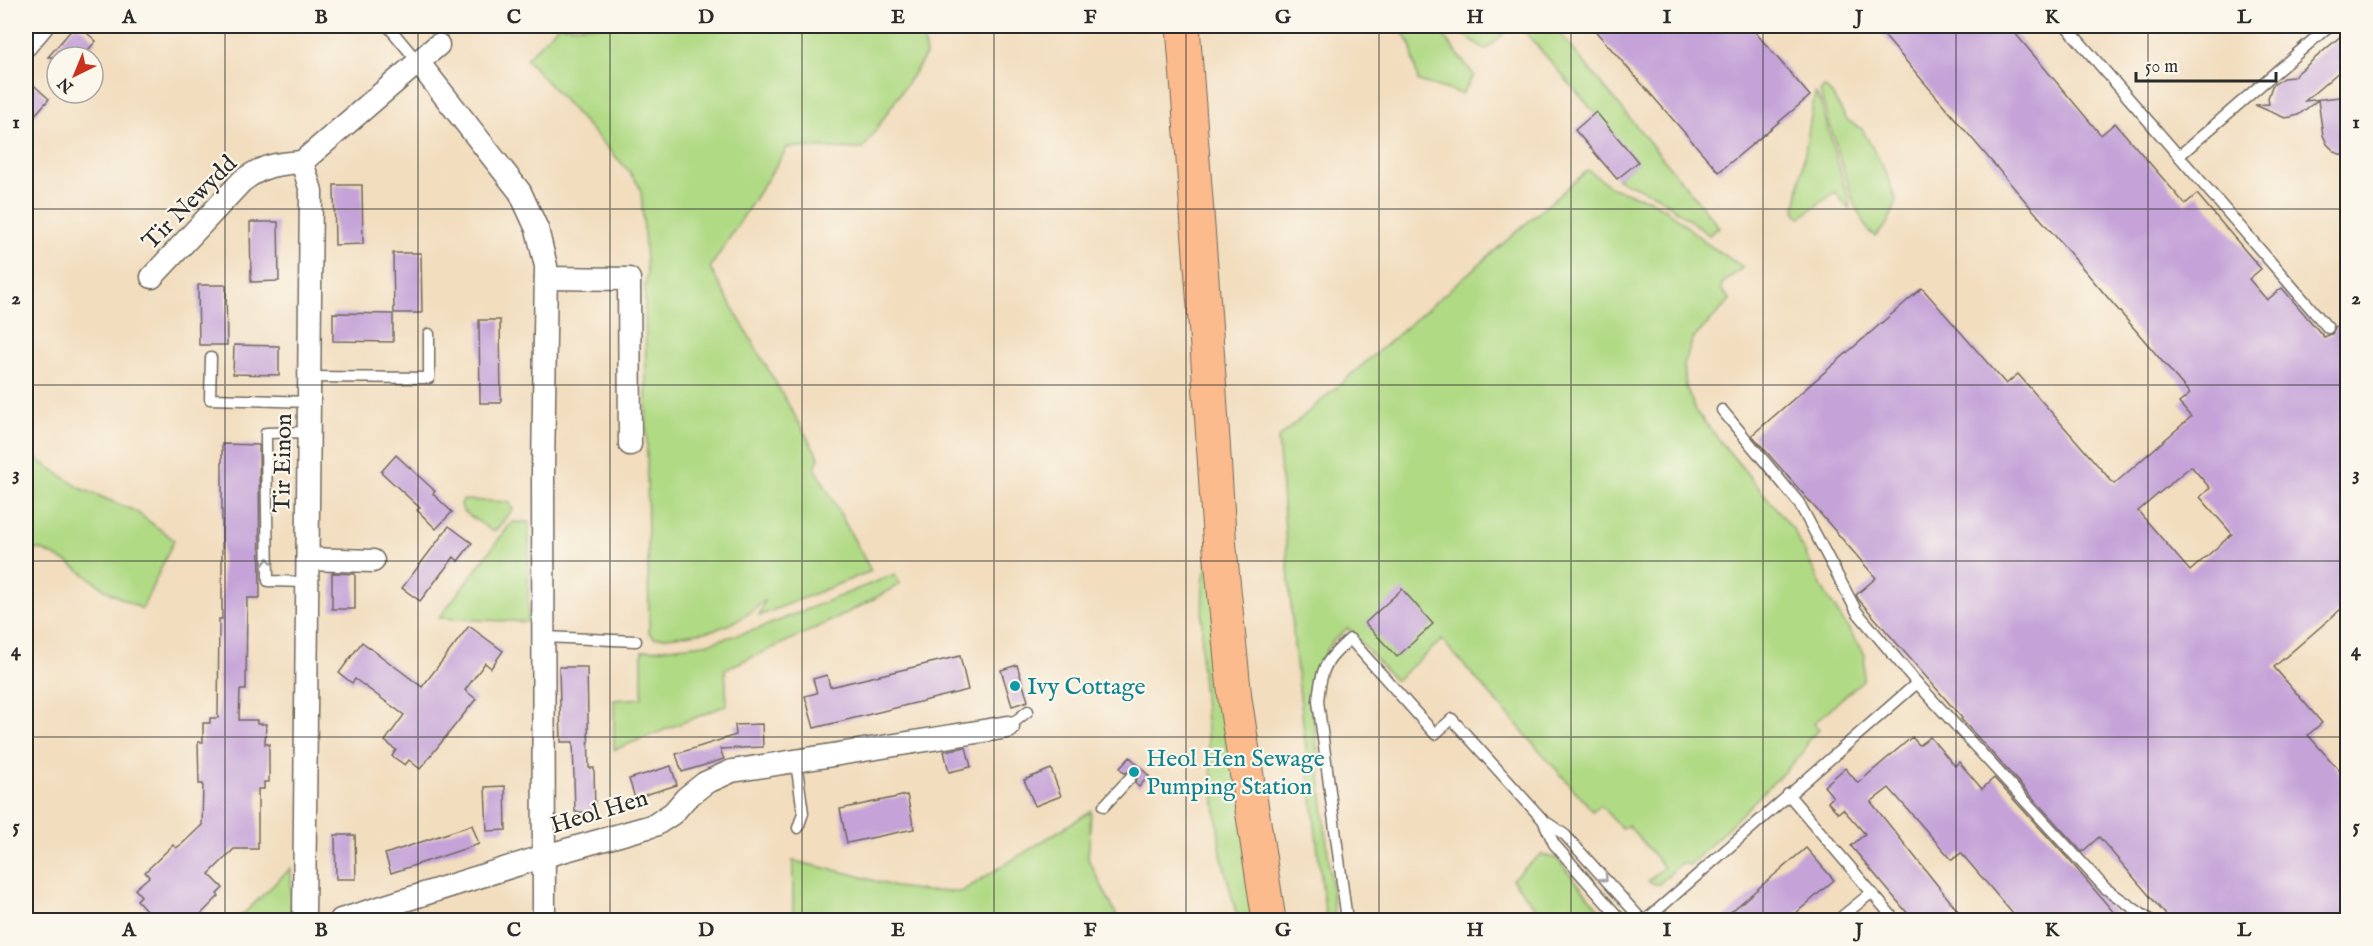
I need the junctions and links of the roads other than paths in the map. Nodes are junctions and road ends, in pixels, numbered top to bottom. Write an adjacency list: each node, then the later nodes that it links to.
1 (42, 26): 6 (street)
2 (388, 26): 8 (lane)
3 (1183, 26): 41 (main road)
4 (2066, 26): 9 (lane)
5 (2329, 26): 9 (lane)
6 (26, 45)
7 (438, 45): 8 (street)
8 (418, 62): 10 (street); 12 (street)
9 (2180, 155): 13 (lane)
10 (302, 162): 11 (street, Tir Newydd); 16 (street, Tir Einon)
11 (152, 278)
12 (546, 278): 20 (street); 24 (street)
13 (2328, 328)
14 (429, 334): 16 (lane)
15 (211, 358): 17 (lane)
16 (309, 377): 17 (street, Tir Einon)
17 (309, 402): 19 (street, Tir Einon)
18 (1722, 410): 26 (lane)
19 (309, 432): 21 (street, Tir Einon); 23 (lane, one-way to 19)
20 (630, 444)
21 (308, 559): 22 (street); 23 (street, Tir Einon)
22 (373, 561)
23 (308, 582): 38 (street, Tir Einon)
24 (544, 637): 25 (lane); 35 (street)
25 (636, 641)
26 (1917, 682): 31 (lane); 46 (lane)
27 (1029, 711): 28 (lane)
28 (1008, 727): 29 (street, Heol Hen)
29 (796, 762): 34 (lane); 35 (street, Heol Hen)
30 (1130, 778): 32 (lane)
31 (1788, 794): 36 (lane); 44 (lane)
32 (1104, 806)
33 (1543, 820): 42 (lane); 43 (lane); 44 (lane, one-way to 44)
34 (798, 828)
35 (545, 856): 39 (street, Heol Hen); 40 (street)
36 (1871, 892): 37 (lane); 45 (lane)
37 (1839, 919)
38 (304, 921)
39 (341, 921)
40 (544, 921)
41 (1269, 921)
42 (1347, 921)
43 (1621, 921)
44 (1644, 921)
45 (1895, 921)
46 (2150, 921)

